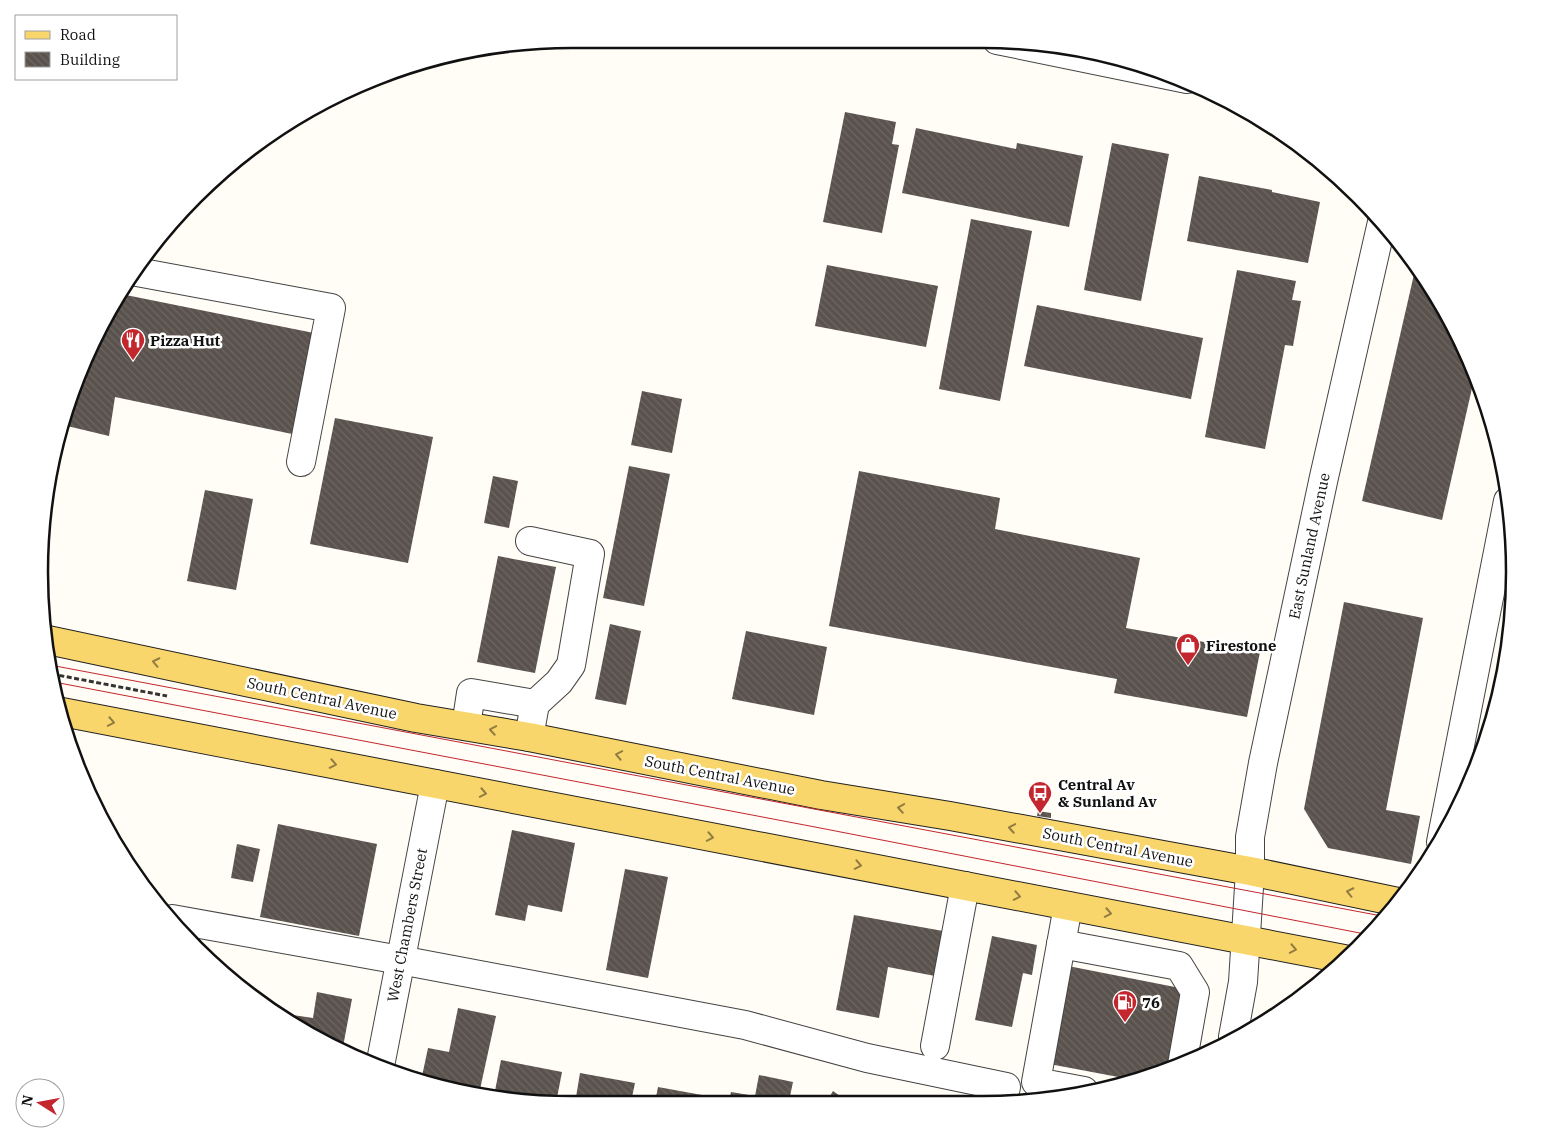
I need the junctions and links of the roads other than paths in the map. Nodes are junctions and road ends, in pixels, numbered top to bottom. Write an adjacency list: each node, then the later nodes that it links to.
1 (1070, 55): 2 (street)
2 (1123, 67)
3 (1380, 231): 15 (street, East Sunland Avenue)
4 (141, 273): 5 (street)
5 (301, 462)
6 (1504, 522): 14 (street)
7 (530, 541): 9 (street)
8 (52, 641): 11 (main road, South Central Avenue, one-way to 8)
9 (535, 704): 11 (street); 12 (street)
10 (68, 718): 13 (main road, one-way to 13)
11 (466, 726): 12 (main road, South Central Avenue, one-way to 11)
12 (529, 737): 15 (main road, South Central Avenue, one-way to 12)
13 (435, 784): 16 (main road, one-way to 16); 22 (street, West Chambers Street)
14 (1447, 813)
15 (1250, 871): 17 (main road, South Central Avenue, one-way to 15); 20 (street, East Sunland Avenue)
16 (965, 886): 18 (main road, one-way to 18); 25 (street)
17 (1390, 900)
18 (1068, 906): 20 (main road, one-way to 20); 21 (street)
19 (181, 921): 22 (street)
20 (1245, 940): 23 (main road, one-way to 23); 24 (street, East Sunland Avenue)
21 (1061, 944): 26 (street); 28 (street)
22 (400, 960): 27 (street, West Chambers Street); 29 (street)
23 (1334, 960)
24 (1234, 1030)
25 (935, 1046)
26 (1184, 1056)
27 (381, 1060)
28 (1068, 1088)
29 (1004, 1095)

